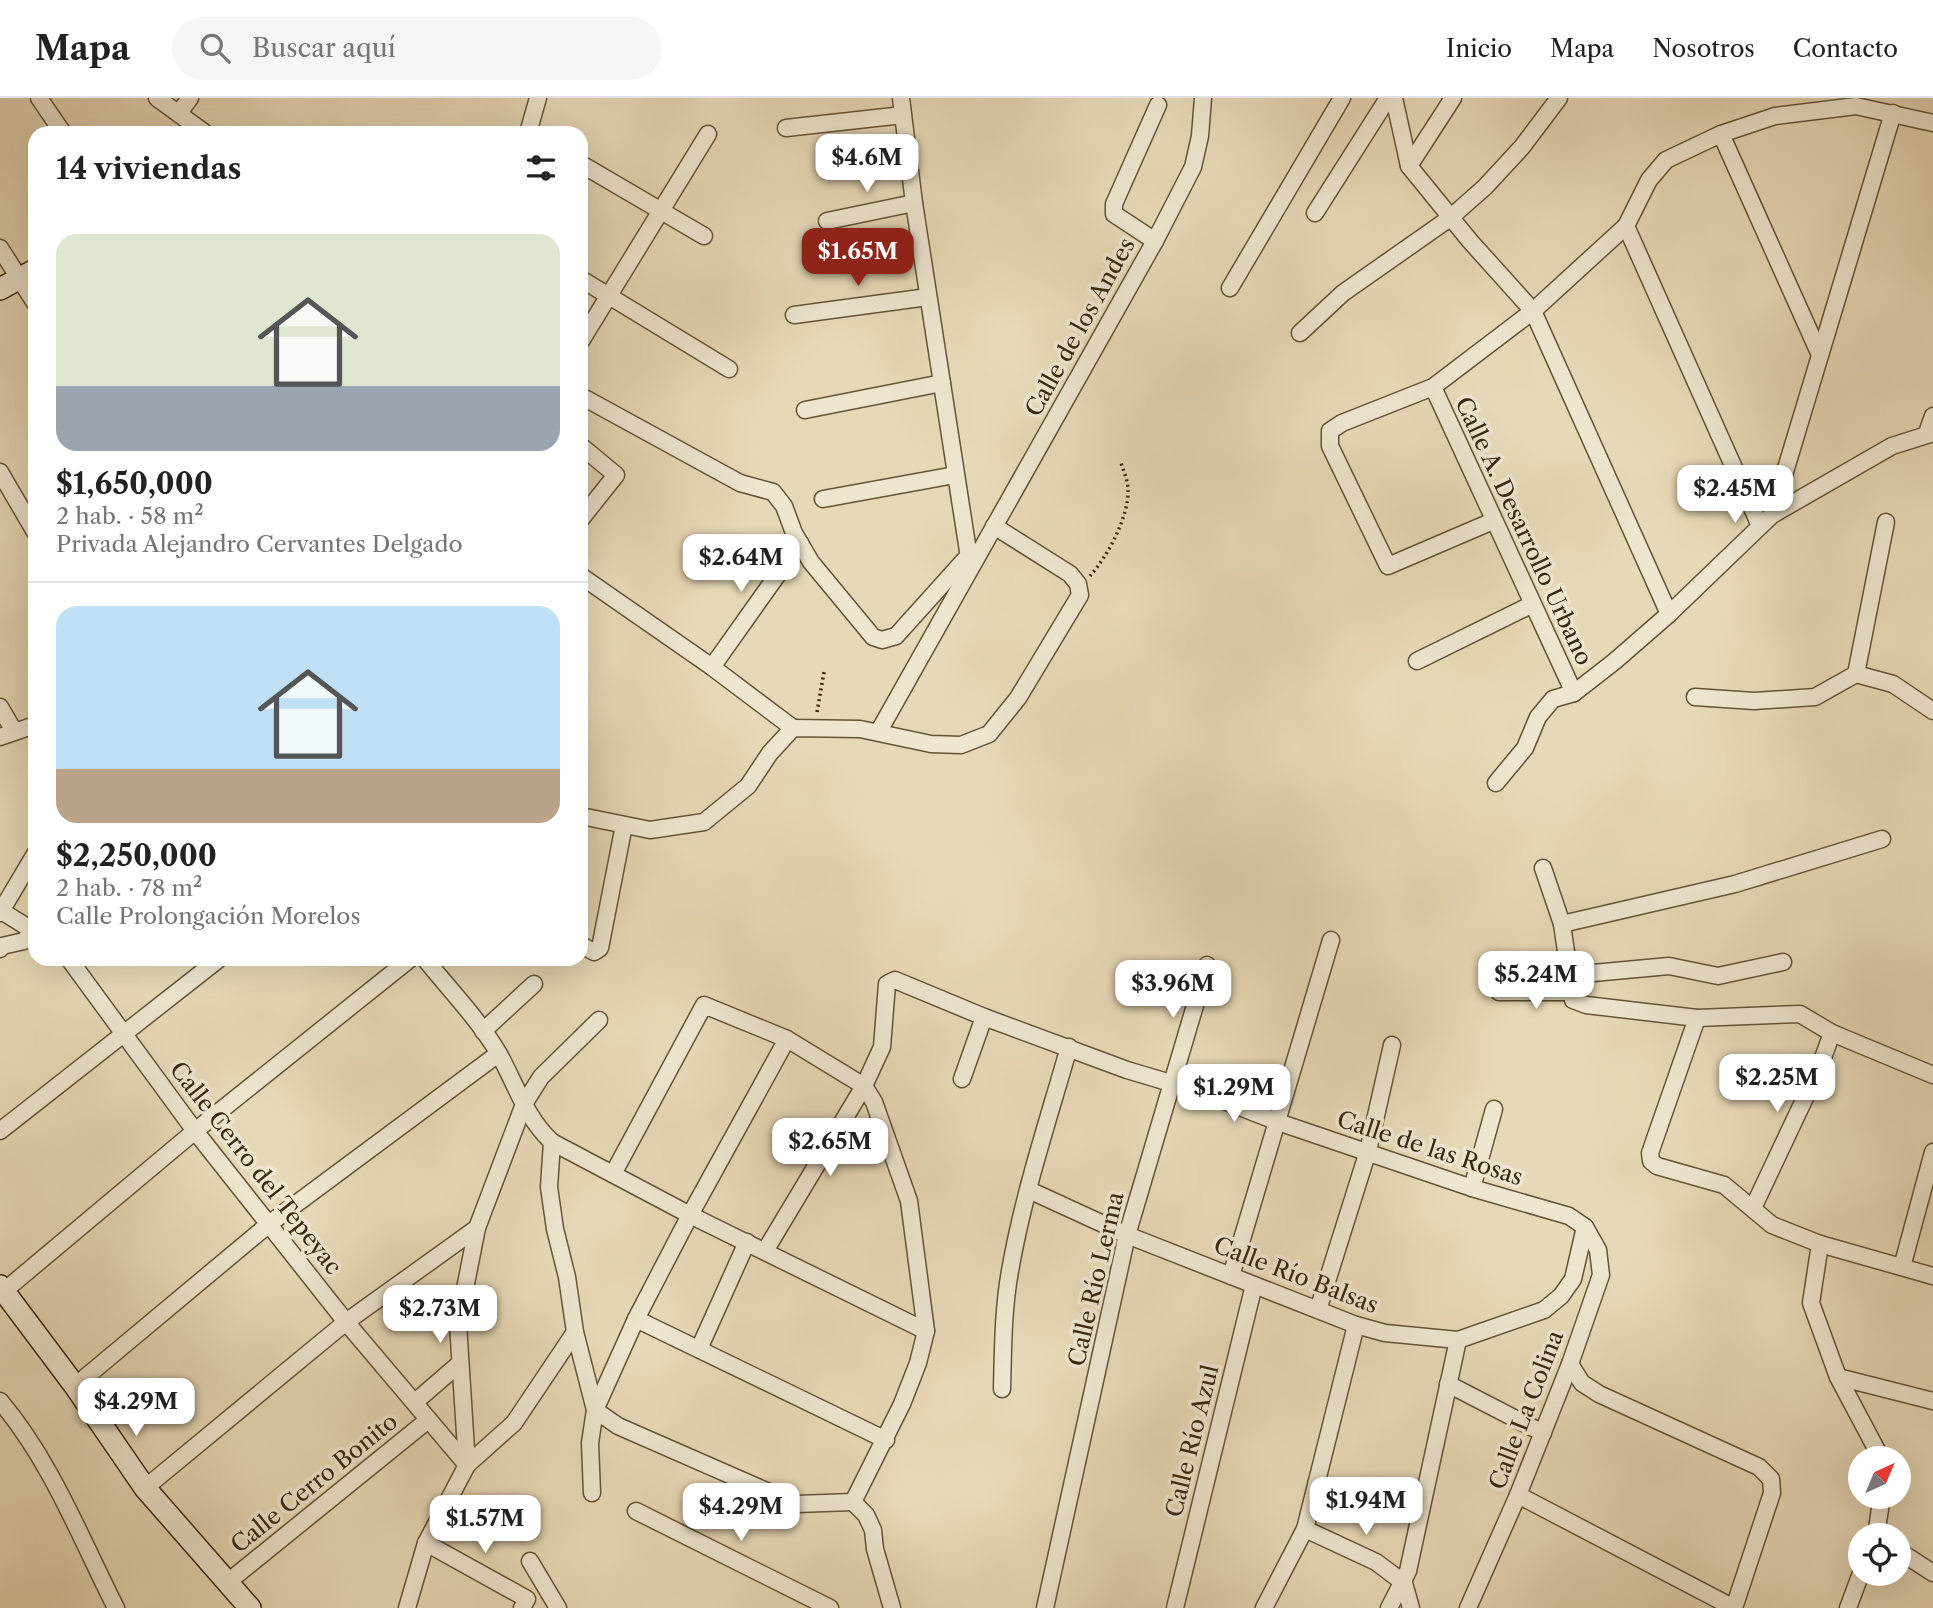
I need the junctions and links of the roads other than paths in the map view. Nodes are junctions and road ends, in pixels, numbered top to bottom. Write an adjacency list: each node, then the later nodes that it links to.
1 (39, 98): 16 (street)
2 (157, 98): 13 (street)
3 (190, 98): 13 (street)
4 (538, 98): 18 (street)
5 (1203, 98): 31 (street, Calle de los Andes)
6 (1342, 98): 35 (street)
7 (1388, 98): 26 (street)
8 (1394, 98): 22 (street)
9 (1453, 98): 22 (street)
10 (1559, 98): 27 (street)
11 (1158, 105): 31 (street)
12 (902, 106): 19 (street); 24 (street)
13 (179, 113): 17 (street)
14 (1892, 113): 15 (street); 21 (street); 43 (street)
15 (1933, 123)
16 (58, 126)
17 (196, 126)
18 (530, 126)
19 (786, 128)
20 (708, 134): 25 (street)
21 (1721, 134): 29 (street); 43 (street)
22 (1409, 166): 27 (street)
23 (588, 168): 25 (street)
24 (914, 203): 28 (street); 38 (street)
25 (662, 210): 30 (street); 37 (street)
26 (1315, 213)
27 (1450, 218): 39 (street); 42 (street)
28 (827, 221)
29 (1626, 226): 39 (street); 58 (street)
30 (704, 236)
31 (1155, 241): 60 (street, Calle de los Andes)
32 (0, 248): 33 (street)
33 (27, 274): 36 (street)
34 (588, 283): 37 (street)
35 (1230, 288)
36 (0, 289)
37 (609, 296): 41 (street); 44 (street)
38 (928, 297): 40 (street); 45 (street)
39 (1533, 312): 46 (street); 65 (street)
40 (794, 315)
41 (588, 330)
42 (1300, 333)
43 (1820, 355): 58 (street)
44 (729, 369)
45 (942, 383): 48 (street); 53 (street)
46 (1433, 387): 57 (street, Calle A. Desarrollo Urbano); 57 (street)
47 (588, 400): 61 (street)
48 (805, 410)
49 (1933, 416): 50 (street)
50 (1930, 433): 58 (street)
51 (588, 452): 55 (street)
52 (0, 472): 56 (street)
53 (955, 475): 54 (street); 62 (street)
54 (823, 499)
55 (588, 510)
56 (28, 520)
57 (1493, 521): 64 (street, Calle A. Desarrollo Urbano)
58 (1766, 521): 65 (street)
59 (1886, 522): 68 (street)
60 (994, 526): 62 (street, Calle de los Andes); 75 (street)
61 (800, 543): 62 (street); 67 (street)
62 (969, 563): 75 (street)
63 (588, 581): 67 (street)
64 (1531, 605): 66 (street); 69 (street, Calle A. Desarrollo Urbano)
65 (1669, 614): 69 (street)
66 (1417, 662)
67 (712, 667): 74 (street)
68 (1856, 674): 70 (street); 72 (street)
69 (1574, 693): 77 (street)
70 (1695, 697)
71 (0, 707): 76 (street)
72 (1933, 711)
73 (28, 727): 76 (street)
74 (793, 728): 75 (street); 79 (street)
75 (879, 732)
76 (7, 734)
77 (1496, 783)
78 (588, 817): 79 (street)
79 (624, 825): 89 (street)
80 (1882, 839): 84 (street)
81 (28, 866): 83 (street)
82 (1543, 868): 84 (street)
83 (1, 912): 85 (street)
84 (1562, 924): 97 (street)
85 (28, 928)
86 (28, 937): 88 (street)
87 (1331, 940): 115 (street)
88 (1, 946)
89 (588, 949)
90 (1783, 962): 97 (street)
91 (1207, 965): 111 (street, Calle Río Lerma)
92 (74, 966): 103 (street, Calle Cerro del Tepeyac)
93 (210, 966): 103 (street)
94 (401, 966): 116 (street)
95 (431, 966): 102 (street)
96 (534, 984): 102 (street)
97 (1572, 989): 98 (street); 100 (street)
98 (1499, 992)
99 (984, 1017): 107 (street, Calle de las Rosas); 110 (street); 112 (street, Calle de las Rosas)
100 (1697, 1018): 104 (street); 124 (street)
101 (599, 1020): 113 (street)
102 (483, 1031): 108 (street)
103 (123, 1032): 116 (street, Calle Cerro del Tepeyac); 117 (street)
104 (1832, 1033): 109 (street); 124 (street)
105 (787, 1039): 112 (street); 121 (street); 125 (street)
106 (1392, 1045): 119 (street)
107 (1069, 1047): 111 (street, Calle de las Rosas); 123 (street)
108 (498, 1054): 113 (street); 126 (street)
109 (1933, 1074)
110 (962, 1079)
111 (1173, 1084): 115 (street, Calle de las Rosas); 129 (street, Calle Río Lerma)
112 (864, 1086): 132 (street); 142 (street)
113 (524, 1104): 118 (street); 128 (street)
114 (1494, 1109): 122 (street)
115 (1278, 1122): 119 (street, Calle de las Rosas); 134 (street)
116 (195, 1130): 126 (street, Calle Cerro del Tepeyac); 137 (street)
117 (0, 1131)
118 (552, 1142): 121 (street); 143 (street)
119 (1368, 1151): 122 (street, Calle de las Rosas); 138 (street)
120 (1933, 1152): 133 (street)
121 (613, 1174): 125 (street)
122 (1472, 1188): 127 (street, Calle de las Rosas)
123 (1028, 1190): 129 (street, Calle Río Balsas); 151 (street)
124 (1754, 1208): 131 (street)
125 (690, 1215): 130 (street); 139 (street)
126 (270, 1224): 140 (street, Calle Cerro del Tepeyac); 150 (street)
127 (1585, 1227): 144 (street, Calle Río Balsas); 147 (street, Calle La Colina)
128 (477, 1228): 140 (street); 146 (street)
129 (1127, 1235): 134 (street, Calle Río Balsas); 182 (street, Calle Río Lerma)
130 (747, 1242): 132 (street); 145 (street)
131 (1820, 1244): 133 (street); 148 (street)
132 (765, 1251): 142 (street)
133 (1902, 1268): 135 (street)
134 (1231, 1276): 136 (street, Calle Río Balsas)
135 (1933, 1276)
136 (1254, 1285): 138 (street, Calle Río Balsas); 183 (street, Calle Río Azul)
137 (2, 1289): 150 (street)
138 (1318, 1310): 141 (street, Calle Río Balsas)
139 (636, 1319): 145 (street); 155 (street)
140 (346, 1322): 154 (street, Calle Cerro del Tepeyac); 161 (street)
141 (1356, 1325): 144 (street, Calle Río Balsas); 166 (street)
142 (926, 1331): 158 (street)
143 (575, 1332): 155 (street); 160 (street)
144 (1458, 1340): 149 (street)
145 (699, 1349): 158 (street)
146 (459, 1364): 154 (street, Calle Cerro Bonito); 160 (street)
147 (1570, 1364): 157 (street, Calle La Colina); 188 (street)
148 (1838, 1377): 152 (street); 159 (street)
149 (1448, 1384): 157 (street); 172 (street)
150 (75, 1386): 161 (street)
151 (1002, 1389)
152 (1933, 1401)
153 (0, 1402): 175 (street)
154 (415, 1402): 156 (street, Calle Cerro del Tepeyac)
155 (595, 1410): 162 (street); 164 (street)
156 (428, 1420): 160 (street, Calle Cerro del Tepeyac); 171 (street, Calle Cerro Bonito)
157 (1543, 1433): 163 (street, Calle La Colina)
158 (886, 1440): 164 (street)
159 (1875, 1446)
160 (467, 1465): 167 (street)
161 (145, 1488): 171 (street)
162 (592, 1493)
163 (1518, 1495): 187 (street, Calle La Colina); 188 (street)
164 (853, 1502): 181 (street)
165 (636, 1511): 180 (street)
166 (1305, 1529): 172 (street); 184 (street)
167 (426, 1543): 174 (street); 178 (street)
168 (1911, 1559): 170 (street)
169 (530, 1561): 179 (street)
170 (1933, 1573)
171 (228, 1582): 176 (street)
172 (1404, 1583): 185 (street); 186 (street)
173 (1856, 1586): 189 (street)
174 (409, 1602): 177 (street)
175 (115, 1606)
176 (250, 1608)
177 (396, 1608)
178 (522, 1608)
179 (558, 1608)
180 (830, 1608)
181 (892, 1608)
182 (1045, 1608)
183 (1175, 1608)
184 (1264, 1608)
185 (1389, 1608)
186 (1411, 1608)
187 (1468, 1608)
188 (1734, 1608)
189 (1848, 1608)

